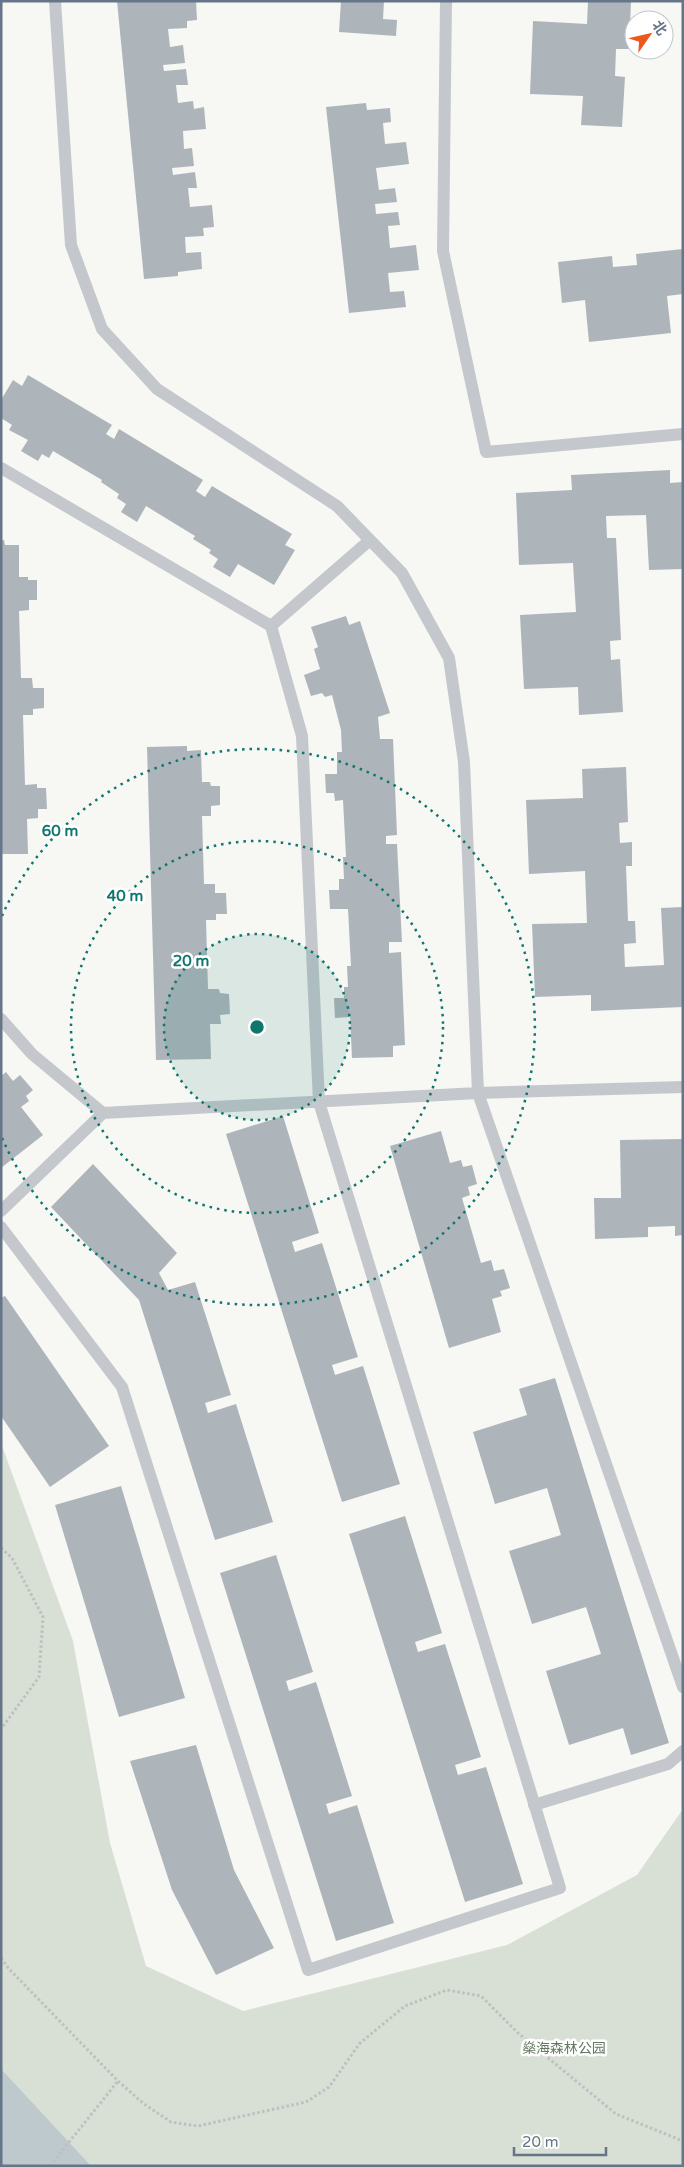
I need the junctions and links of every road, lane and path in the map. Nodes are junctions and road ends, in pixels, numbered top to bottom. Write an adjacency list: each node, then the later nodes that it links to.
1 (54, 1): 5 (lane)
2 (446, 1): 3 (lane)
3 (683, 434)
4 (1, 468): 6 (lane)
5 (370, 540): 6 (lane); 9 (lane)
6 (271, 626): 10 (lane)
7 (1, 1019): 11 (lane)
8 (683, 1087): 9 (lane)
9 (478, 1093): 10 (lane); 15 (lane)
10 (319, 1102): 11 (lane); 18 (lane)
11 (103, 1113): 12 (lane)
12 (1, 1211)
13 (1, 1226): 18 (lane)
14 (1, 1548): 16 (path)
15 (683, 1687)
16 (1, 1729)
17 (683, 1751): 18 (lane)
18 (534, 1804)
19 (1, 1958): 20 (path)
20 (118, 2080): 21 (path); 22 (path)
21 (683, 2141)
22 (50, 2166)

